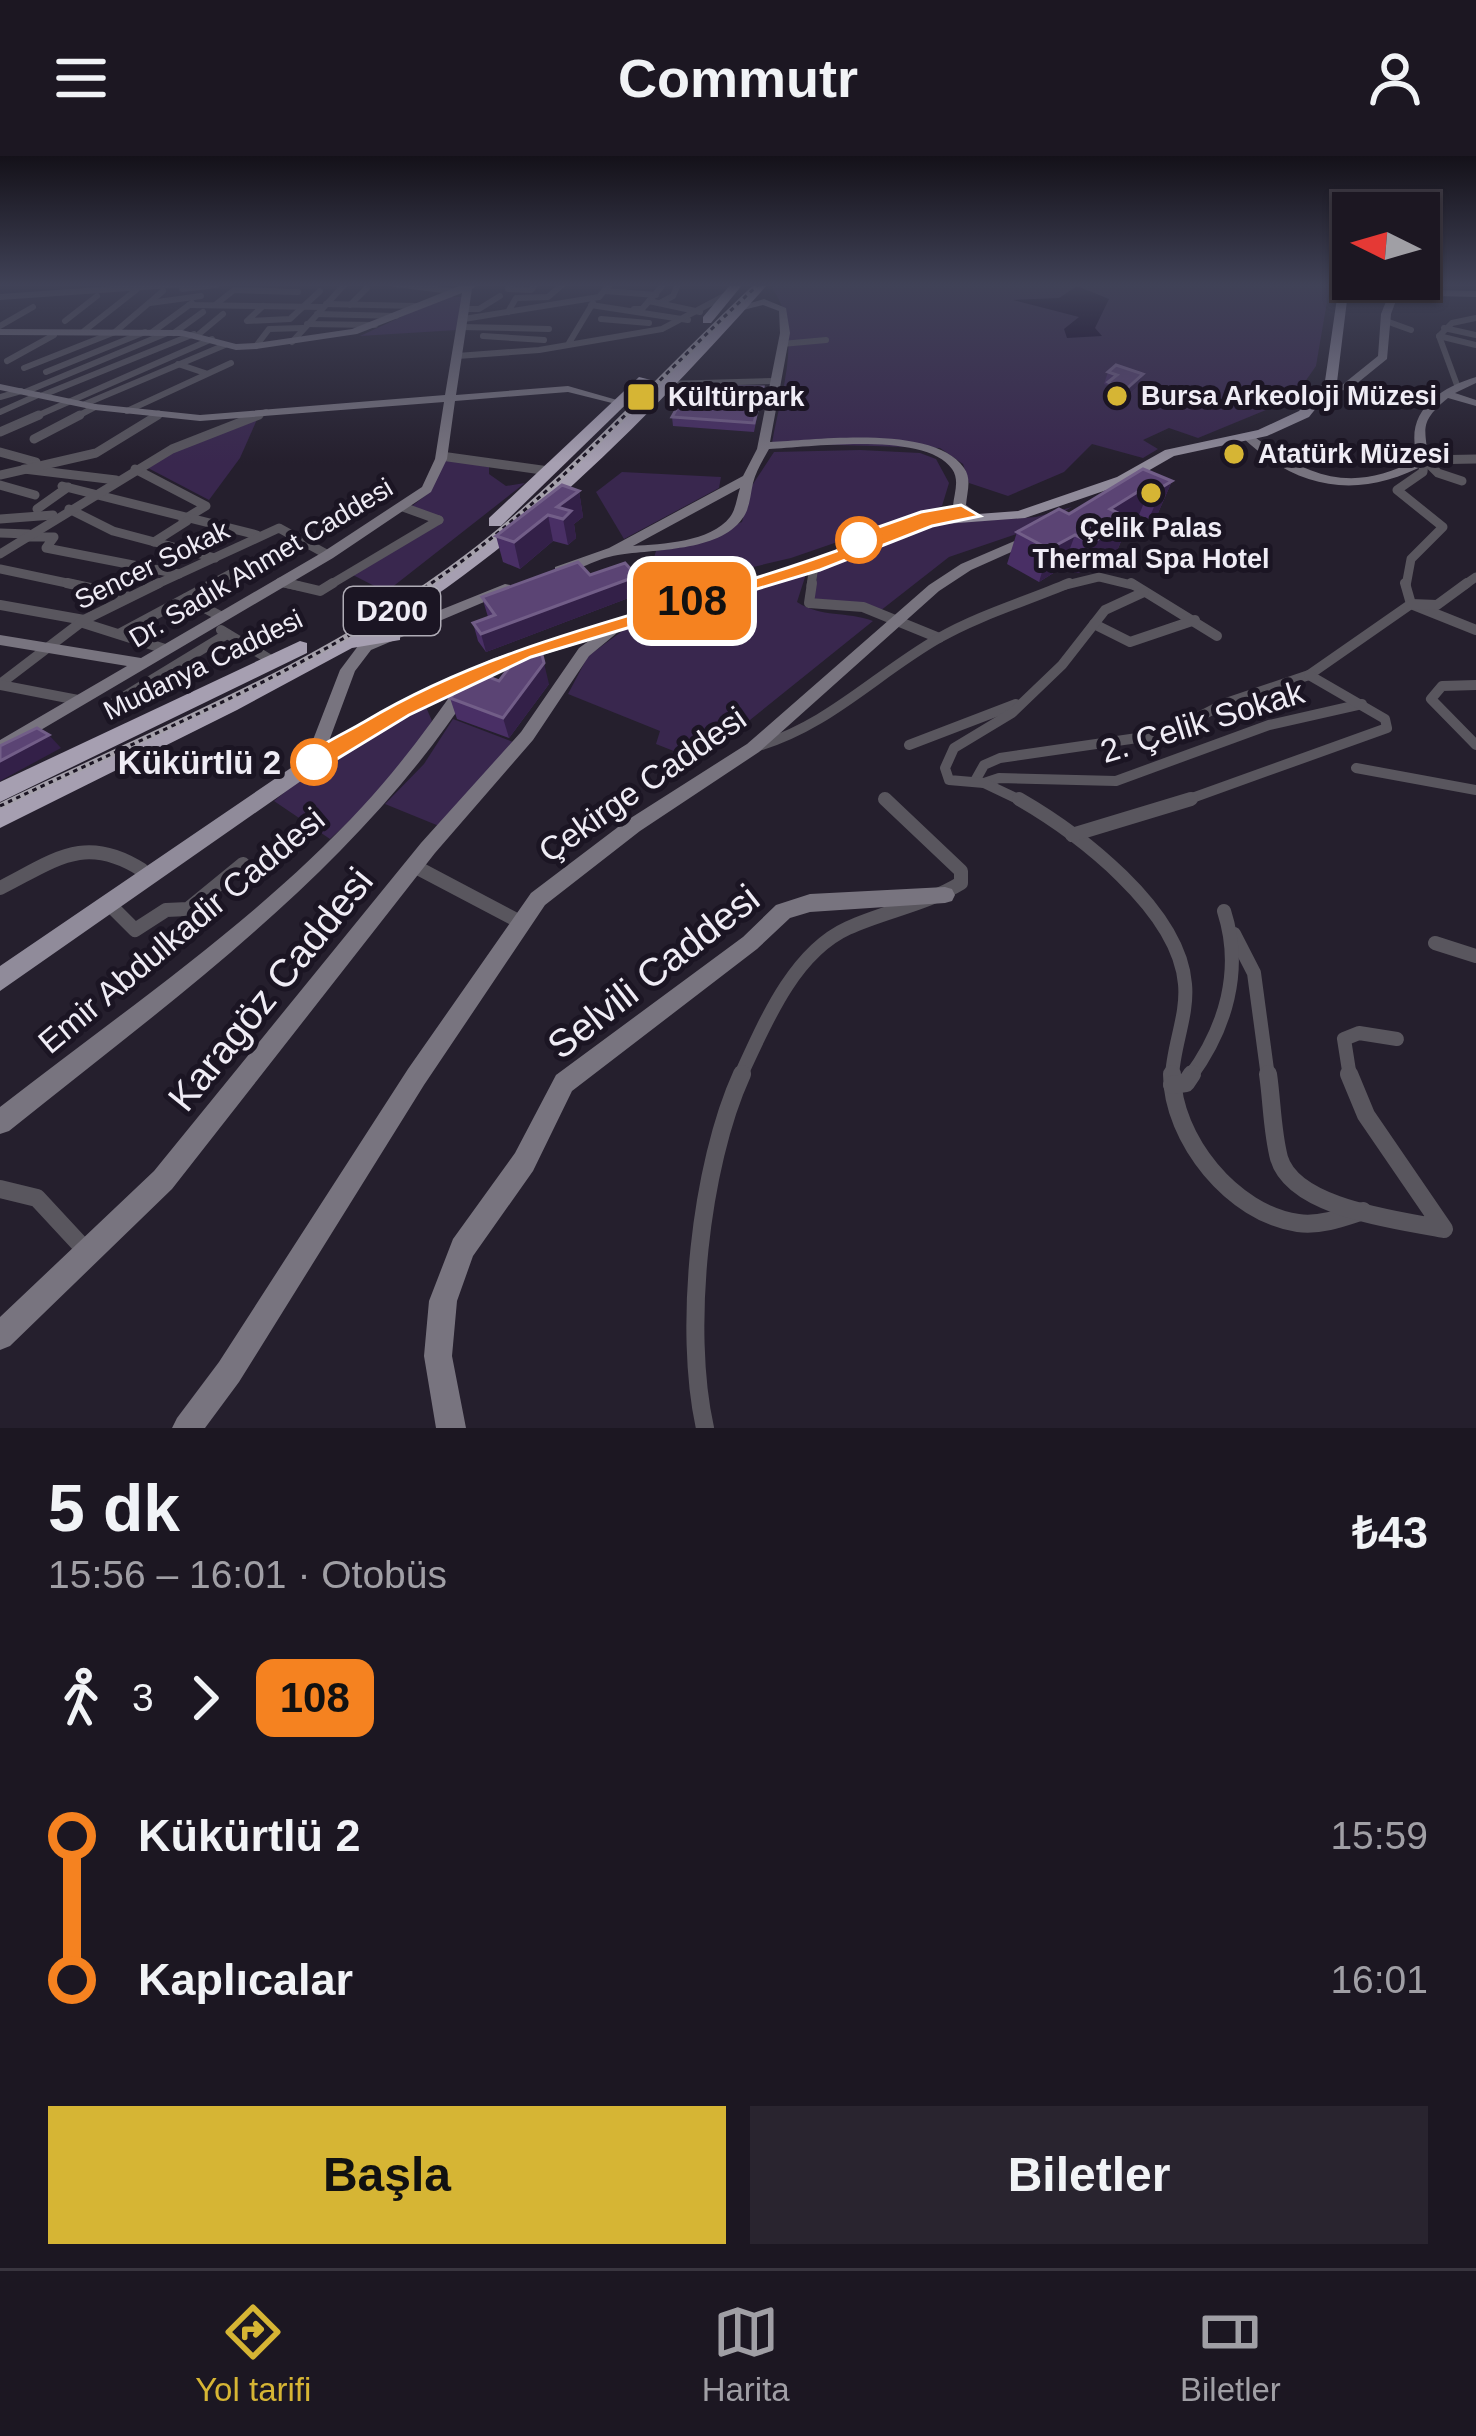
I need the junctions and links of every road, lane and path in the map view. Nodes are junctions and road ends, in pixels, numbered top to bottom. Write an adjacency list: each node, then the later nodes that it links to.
1 (37, 343): 29 (street)
2 (69, 343): 27 (street)
3 (75, 343): 33 (street)
4 (104, 343): 34 (street)
5 (125, 343): 24 (street)
6 (139, 343): 24 (street)
7 (172, 343): 28 (street)
8 (201, 343): 30 (street)
9 (223, 343): 22 (main road)
10 (258, 343): 23 (street)
11 (280, 343): 23 (main road)
12 (459, 343): 26 (main road, Dr. Sadık Ahmet Caddesi)
13 (476, 343): 26 (street)
14 (542, 343): 25 (street)
15 (567, 343): 25 (street)
16 (673, 343): 53 (highway, Mudanya Caddesi / D200)
17 (705, 343): 40 (highway, Mudanya Caddesi / D200)
18 (782, 343): 38 (main road)
19 (1330, 343): 47 (main road)
20 (1384, 343): 47 (main road)
21 (1444, 343): 43 (street)
22 (230, 346): 23 (main road); 32 (street)
23 (256, 346)
24 (131, 348): 28 (street); 44 (street)
25 (539, 350): 26 (street)
26 (458, 351): 49 (main road, Dr. Sadık Ahmet Caddesi)
27 (42, 353)
28 (147, 353): 30 (street); 44 (street)
29 (7, 358)
30 (163, 359): 32 (street); 50 (street)
31 (231, 363): 35 (street)
32 (184, 366): 35 (street); 36 (street)
33 (24, 368)
34 (46, 371)
35 (206, 374): 41 (street)
36 (151, 376): 39 (street); 41 (street)
37 (1476, 380): 43 (main road)
38 (773, 382): 40 (street); 62 (main road)
39 (132, 384): 45 (street); 46 (street)
40 (664, 384): 124 (highway, Mudanya Caddesi / D200)
41 (180, 385): 46 (street)
42 (0, 387): 44 (main road)
43 (1451, 389): 52 (main road); 65 (main road)
44 (32, 393): 48 (street); 50 (main road); 56 (street)
45 (112, 393): 51 (street); 54 (street)
46 (163, 393): 51 (street)
47 (1321, 394): 60 (main road)
48 (0, 397)
49 (449, 398): 53 (main road); 57 (main road); 64 (main road, Dr. Sadık Ahmet Caddesi)
50 (65, 400): 54 (main road); 59 (street)
51 (143, 402): 55 (street)
52 (1476, 403)
53 (620, 404): 70 (highway, Mudanya Caddesi / D200)
54 (90, 406): 55 (main road); 61 (street)
55 (127, 411): 58 (main road)
56 (0, 412)
57 (267, 412): 58 (main road); 69 (street)
58 (159, 414): 67 (street)
59 (2, 430)
60 (1250, 433): 65 (main road); 74 (main road)
61 (34, 440)
62 (763, 448): 72 (main road); 83 (main road)
63 (0, 452): 67 (street)
64 (441, 456): 70 (street); 79 (main road, Dr. Sadık Ahmet Caddesi)
65 (1424, 460): 66 (street); 75 (street); 106 (street)
66 (1473, 460)
67 (37, 463): 68 (street)
68 (17, 467): 71 (street); 73 (street)
69 (135, 470): 73 (street); 85 (street)
70 (549, 471): 126 (highway, Mudanya Caddesi / D200)
71 (0, 475)
72 (748, 478): 92 (main road); 92 (main road)
73 (116, 480): 77 (street)
74 (1122, 480): 83 (main road); 84 (main road)
75 (1462, 481)
76 (0, 485): 78 (street)
77 (97, 492): 80 (street); 81 (street); 85 (street)
78 (35, 495)
79 (404, 507): 94 (main road, Dr. Sadık Ahmet Caddesi); 102 (street)
80 (37, 509)
81 (64, 512): 82 (street); 88 (street); 91 (street)
82 (0, 514)
83 (955, 514): 96 (main road); 140 (main road)
84 (1068, 516)
85 (185, 520): 89 (street); 91 (street)
86 (1051, 527): 112 (main road, Çekirge Caddesi)
87 (0, 533): 88 (street)
88 (26, 536): 93 (street); 99 (street)
89 (258, 536): 90 (street, Sencer Sokak); 95 (street, Sencer Sokak)
90 (300, 537): 94 (street); 105 (street)
91 (154, 542): 95 (street)
92 (614, 551): 98 (main road)
93 (0, 554)
94 (328, 555): 102 (main road, Dr. Sadık Ahmet Caddesi)
95 (217, 558): 99 (street, Sencer Sokak)
96 (814, 566): 108 (main road); 112 (street)
97 (0, 569): 104 (street)
98 (548, 574)
99 (180, 575): 104 (street, Sencer Sokak)
100 (1476, 577): 106 (street)
101 (526, 581): 117 (main road)
102 (280, 583): 109 (main road, Dr. Sadık Ahmet Caddesi)
103 (1144, 592): 110 (street); 113 (street); 119 (street)
104 (128, 596): 111 (street, Sencer Sokak)
105 (186, 598): 109 (street); 115 (street)
106 (1411, 604): 114 (street); 129 (street)
107 (2, 608): 111 (street)
108 (633, 618): 121 (main road); 125 (main road)
109 (215, 619): 116 (street); 123 (main road, Dr. Sadık Ahmet Caddesi)
110 (1195, 620): 113 (street); 118 (street)
111 (82, 621): 115 (street); 122 (street, Sencer Sokak)
112 (890, 621): 119 (street); 143 (main road, Çekirge Caddesi)
113 (1094, 624): 133 (street)
114 (1472, 626)
115 (118, 634): 123 (street)
116 (226, 634): 126 (street); 134 (street)
117 (393, 635): 124 (highway); 140 (main road)
118 (1217, 636)
119 (939, 638): 143 (street)
120 (0, 640): 122 (main road)
121 (560, 642): 125 (main road); 128 (main road)
122 (46, 646): 127 (main road); 130 (street, Sencer Sokak)
123 (165, 649): 127 (main road, Dr. Sadık Ahmet Caddesi)
124 (328, 650): 149 (highway, Mudanya Caddesi / D200)
125 (579, 659): 152 (main road, Karagöz Caddesi)
126 (274, 662): 147 (highway, Mudanya Caddesi / D200)
127 (141, 663): 132 (main road, Dr. Sadık Ahmet Caddesi)
128 (476, 673): 136 (main road); 137 (main road, Emir Abdulkadir Caddesi)
129 (1310, 675): 135 (street, 2. Çelik Sokak); 145 (street)
130 (0, 685): 132 (street)
131 (1476, 685): 141 (street)
132 (78, 700): 138 (main road, Dr. Sadık Ahmet Caddesi)
133 (1023, 702): 139 (street); 145 (street)
134 (112, 704)
135 (1364, 704): 145 (street, 2. Çelik Sokak); 150 (street, 2. Çelik Sokak)
136 (401, 710): 137 (main road); 156 (main road)
137 (441, 726): 166 (main road, Emir Abdulkadir Caddesi)
138 (8, 735): 142 (main road, Dr. Sadık Ahmet Caddesi)
139 (909, 745)
140 (320, 746): 153 (main road)
141 (1476, 746)
142 (0, 748)
143 (754, 748): 158 (main road, Çekirge Caddesi)
144 (1356, 768): 146 (street)
145 (980, 782): 150 (street)
146 (1476, 790)
147 (0, 793)
148 (885, 799): 155 (street)
149 (0, 818)
150 (1072, 835): 165 (street)
151 (243, 864): 156 (street)
152 (414, 866): 158 (street); 169 (main road, Karagöz Caddesi)
153 (142, 870): 154 (street); 162 (main road)
154 (0, 888)
155 (945, 895): 172 (main road, Selvili Caddesi); 173 (street)
156 (110, 905): 163 (main road)
157 (1224, 911): 159 (street)
158 (522, 923): 171 (main road, Çekirge Caddesi)
159 (1234, 934): 165 (street); 168 (street)
160 (1435, 943): 161 (street)
161 (1476, 956)
162 (0, 968)
163 (0, 980)
164 (1397, 1039): 168 (street)
165 (1172, 1085): 168 (street)
166 (0, 1121)
167 (0, 1189): 169 (street)
168 (1363, 1210)
169 (88, 1252): 170 (main road, Karagöz Caddesi)
170 (0, 1336)
171 (187, 1428)
172 (451, 1428)
173 (705, 1428)

